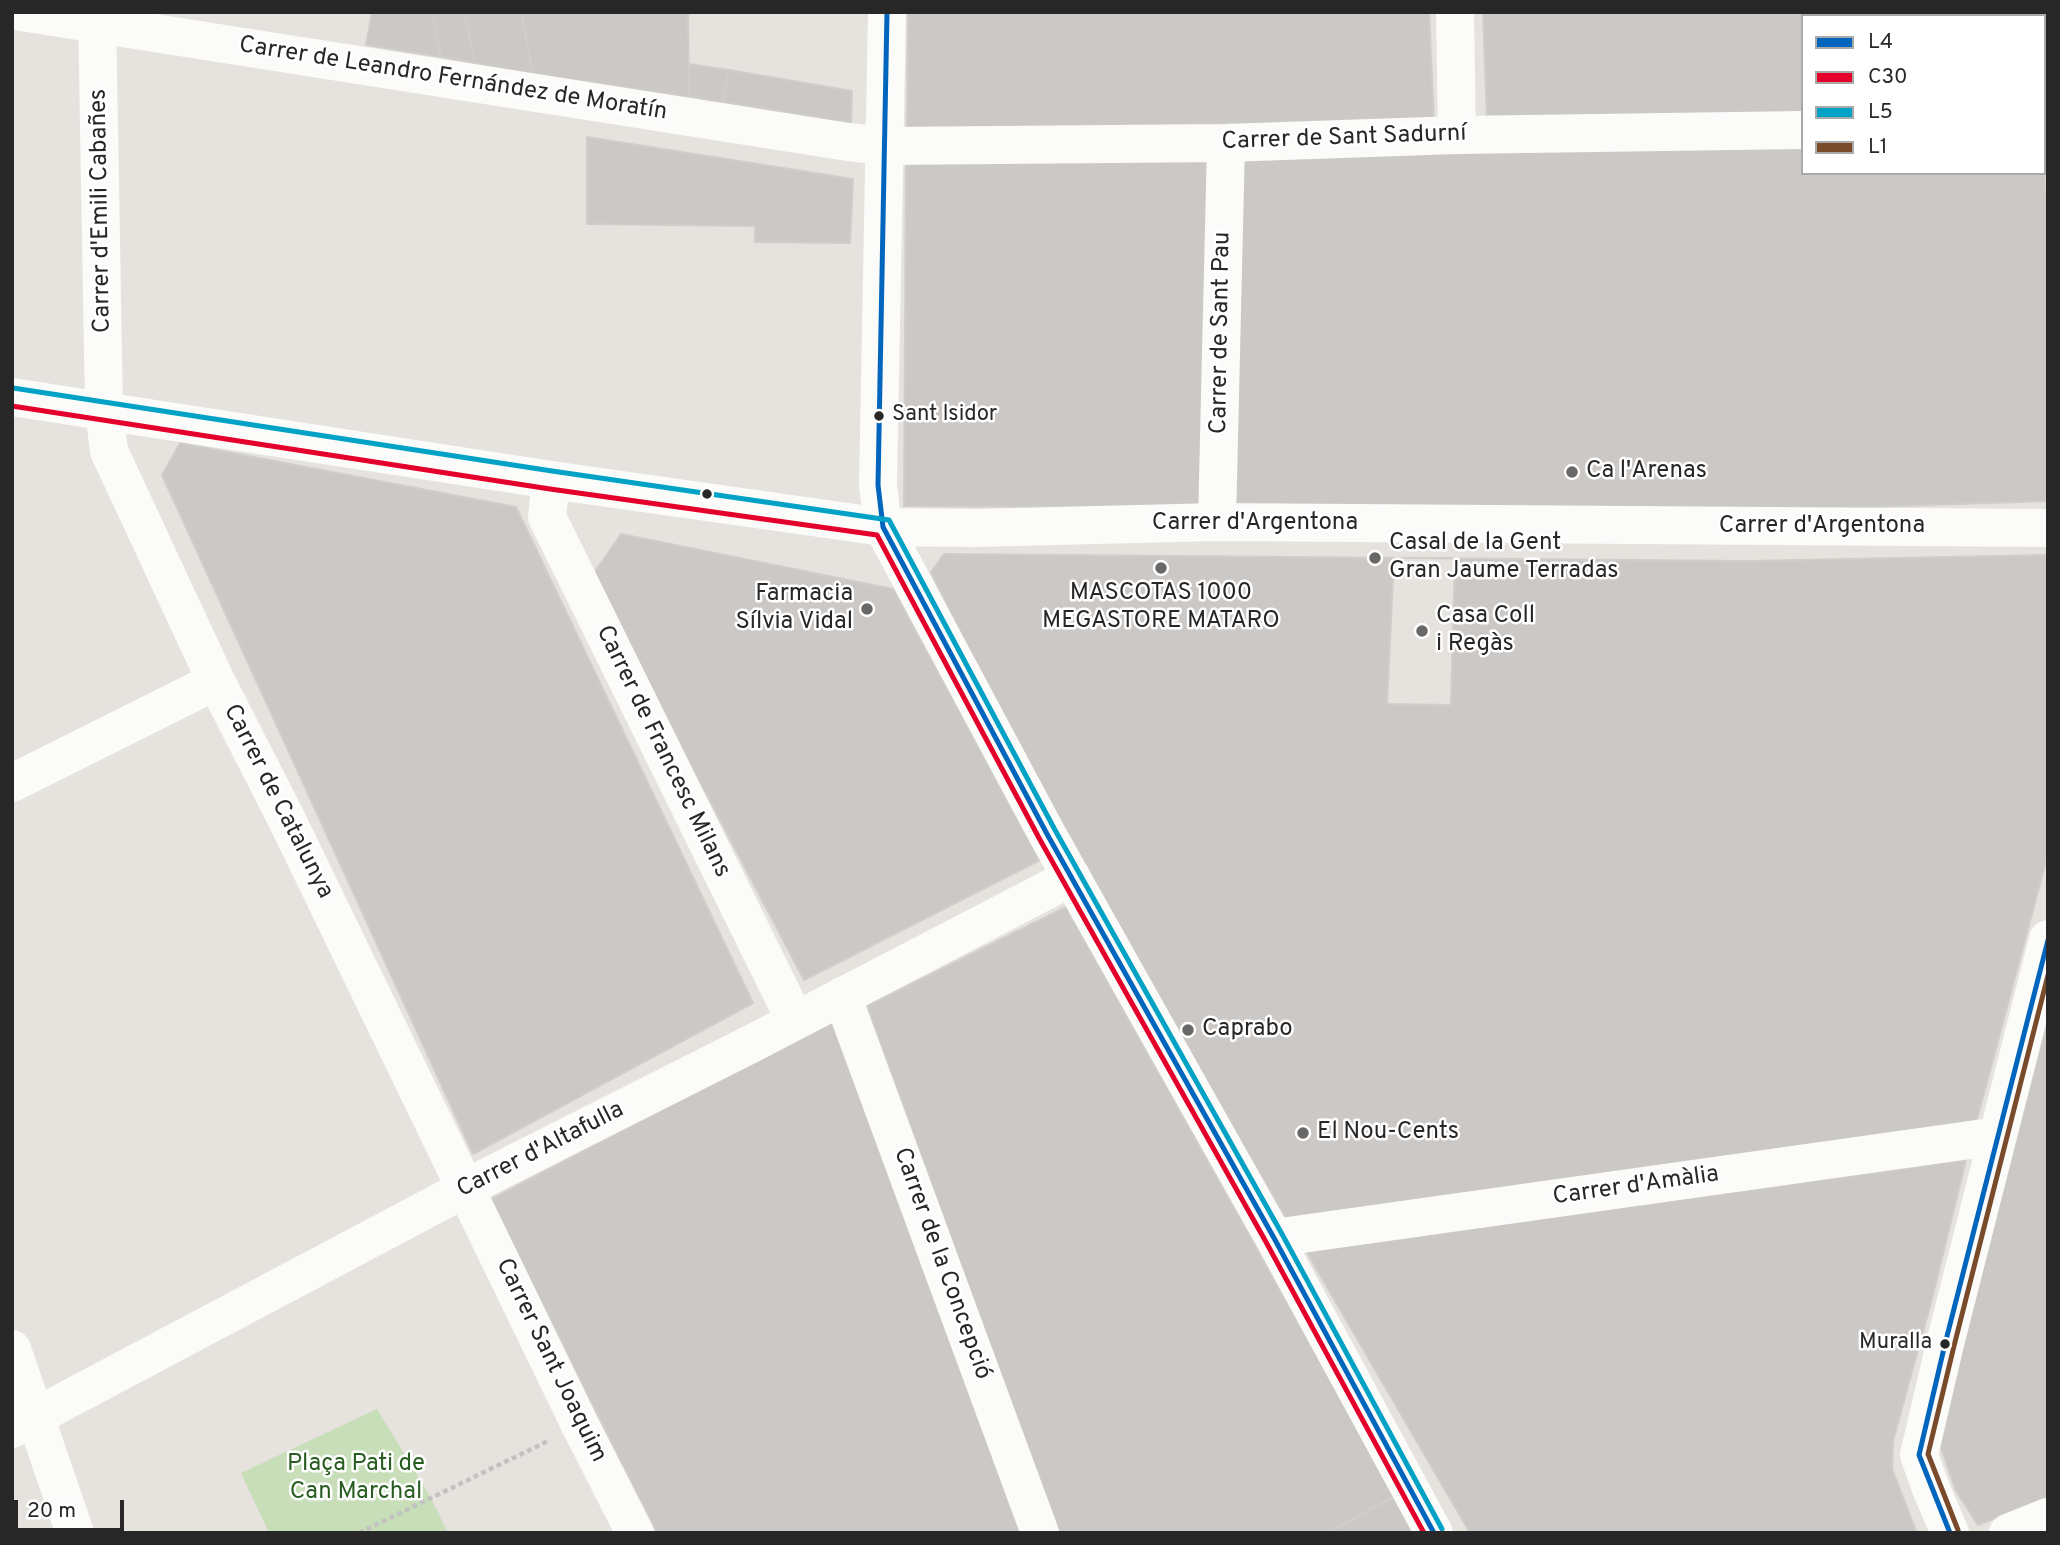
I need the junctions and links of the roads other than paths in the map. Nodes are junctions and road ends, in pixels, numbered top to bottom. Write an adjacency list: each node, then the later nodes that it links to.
1 (21, 12): 4 (street, Carrer de Leandro Fernández de Moratín)
2 (887, 12): 8 (street)
3 (1455, 12): 6 (street)
4 (98, 19): 8 (street, Carrer de Leandro Fernández de Moratín); 10 (street, Carrer d'Emili Cabañes)
5 (1801, 130): 6 (street, Carrer de Sant Sadurní)
6 (1457, 135): 7 (street, Carrer de Sant Sadurní)
7 (1226, 143): 8 (street, Carrer de Sant Sadurní); 12 (street, Carrer de Sant Pau)
8 (886, 146): 13 (street)
9 (12, 397): 10 (street, Carrer d'Argentona)
10 (104, 410): 11 (street, Carrer d'Argentona); 15 (street, Carrer de Catalunya)
11 (551, 480): 13 (street, Carrer d'Argentona); 20 (street, Carrer de Francesc Milans)
12 (1217, 522): 13 (street, Carrer d'Argentona); 14 (street, Carrer d'Argentona)
13 (883, 527): 17 (street)
14 (2048, 528)
15 (216, 681): 16 (street); 22 (street, Carrer de Catalunya)
16 (12, 783)
17 (1071, 876): 19 (street, Carrer d'Altafulla); 23 (street)
18 (2048, 939): 21 (street)
19 (842, 996): 20 (street, Carrer d'Altafulla); 29 (street, Carrer de la Concepció)
20 (795, 1020): 22 (street, Carrer d'Altafulla)
21 (1998, 1136): 23 (street, Carrer d'Amàlia); 31 (street)
22 (467, 1188): 25 (street, Carrer d'Altafulla); 28 (street, Carrer Sant Joaquim)
23 (1274, 1238): 30 (street)
24 (12, 1349): 25 (street)
25 (24, 1424): 27 (street)
26 (2048, 1517): 32 (street)
27 (75, 1533)
28 (635, 1533)
29 (1040, 1533)
30 (1434, 1533)
31 (1950, 1533)
32 (2008, 1533)

